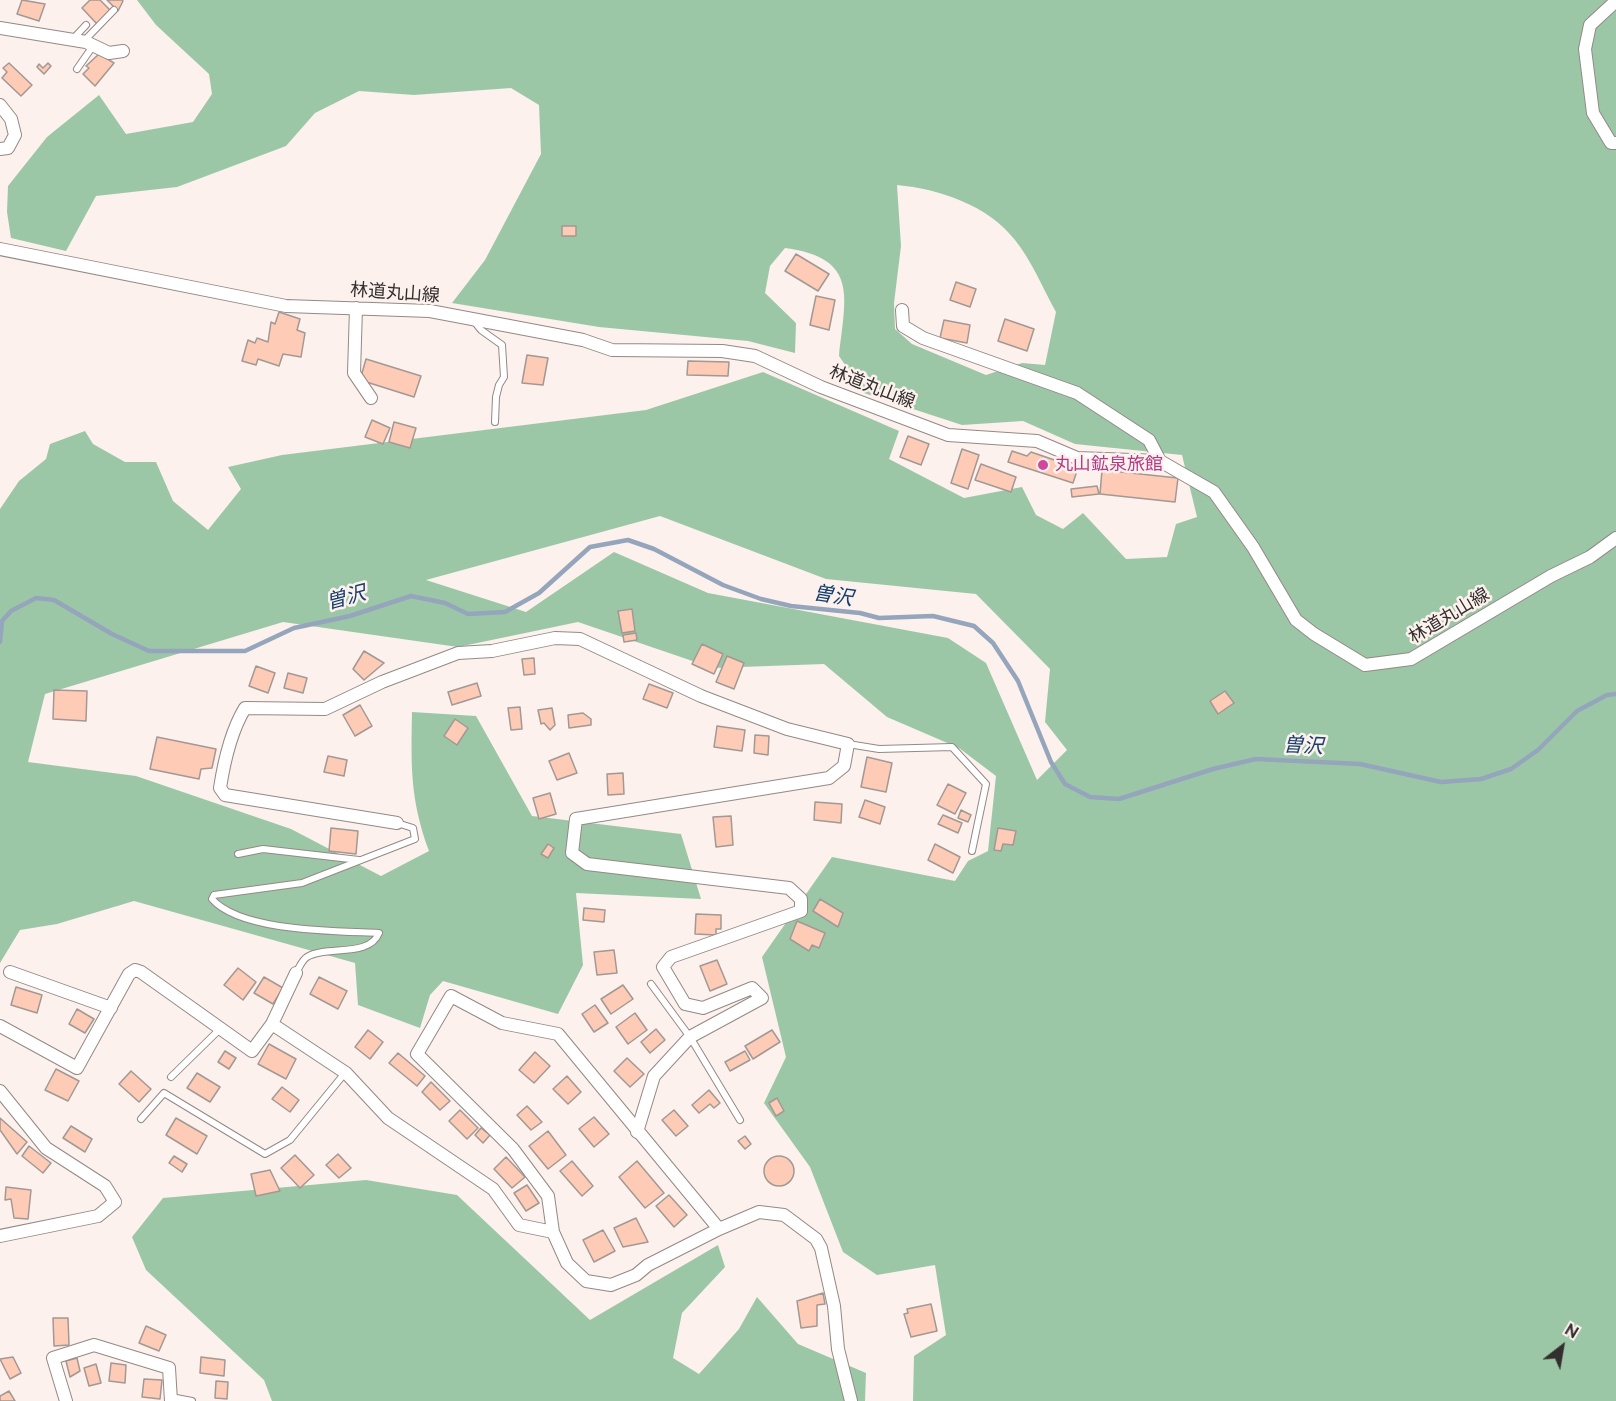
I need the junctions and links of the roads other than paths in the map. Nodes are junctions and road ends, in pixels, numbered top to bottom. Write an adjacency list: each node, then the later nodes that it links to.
1 (1616, 2): 9 (street)
2 (114, 10): 5 (lane)
3 (86, 25): 5 (lane)
4 (0, 28): 5 (street)
5 (83, 43): 6 (street); 7 (lane)
6 (123, 51)
7 (77, 69)
8 (0, 105): 10 (street)
9 (1616, 143)
10 (0, 149)
11 (0, 249): 12 (street, 林道丸山線)
12 (356, 308): 14 (street, 林道丸山線); 15 (street)
13 (902, 310): 17 (street)
14 (472, 320): 16 (lane); 17 (street, 林道丸山線)
15 (371, 398)
16 (495, 422)
17 (1160, 461): 18 (street, 林道丸山線)
18 (1616, 538)
19 (848, 744): 20 (street); 21 (lane); 31 (street)
20 (397, 823): 23 (lane)
21 (972, 851)
22 (238, 854): 23 (lane)
23 (363, 861): 25 (lane)
24 (10, 972): 27 (street)
25 (296, 973): 28 (street)
26 (651, 984): 31 (lane)
27 (111, 1008): 29 (street); 30 (street)
28 (272, 1024): 30 (street); 32 (street)
29 (0, 1026)
30 (221, 1028): 33 (lane)
31 (690, 1036): 36 (lane); 37 (street)
32 (346, 1073): 35 (lane); 39 (street)
33 (171, 1077)
34 (0, 1091): 40 (street)
35 (141, 1119)
36 (740, 1120)
37 (637, 1132): 38 (street); 39 (street)
38 (719, 1229): 39 (street); 44 (street)
39 (553, 1232)
40 (0, 1236)
41 (171, 1399): 42 (street); 43 (lane)
42 (66, 1401)
43 (192, 1401)
44 (851, 1401)

